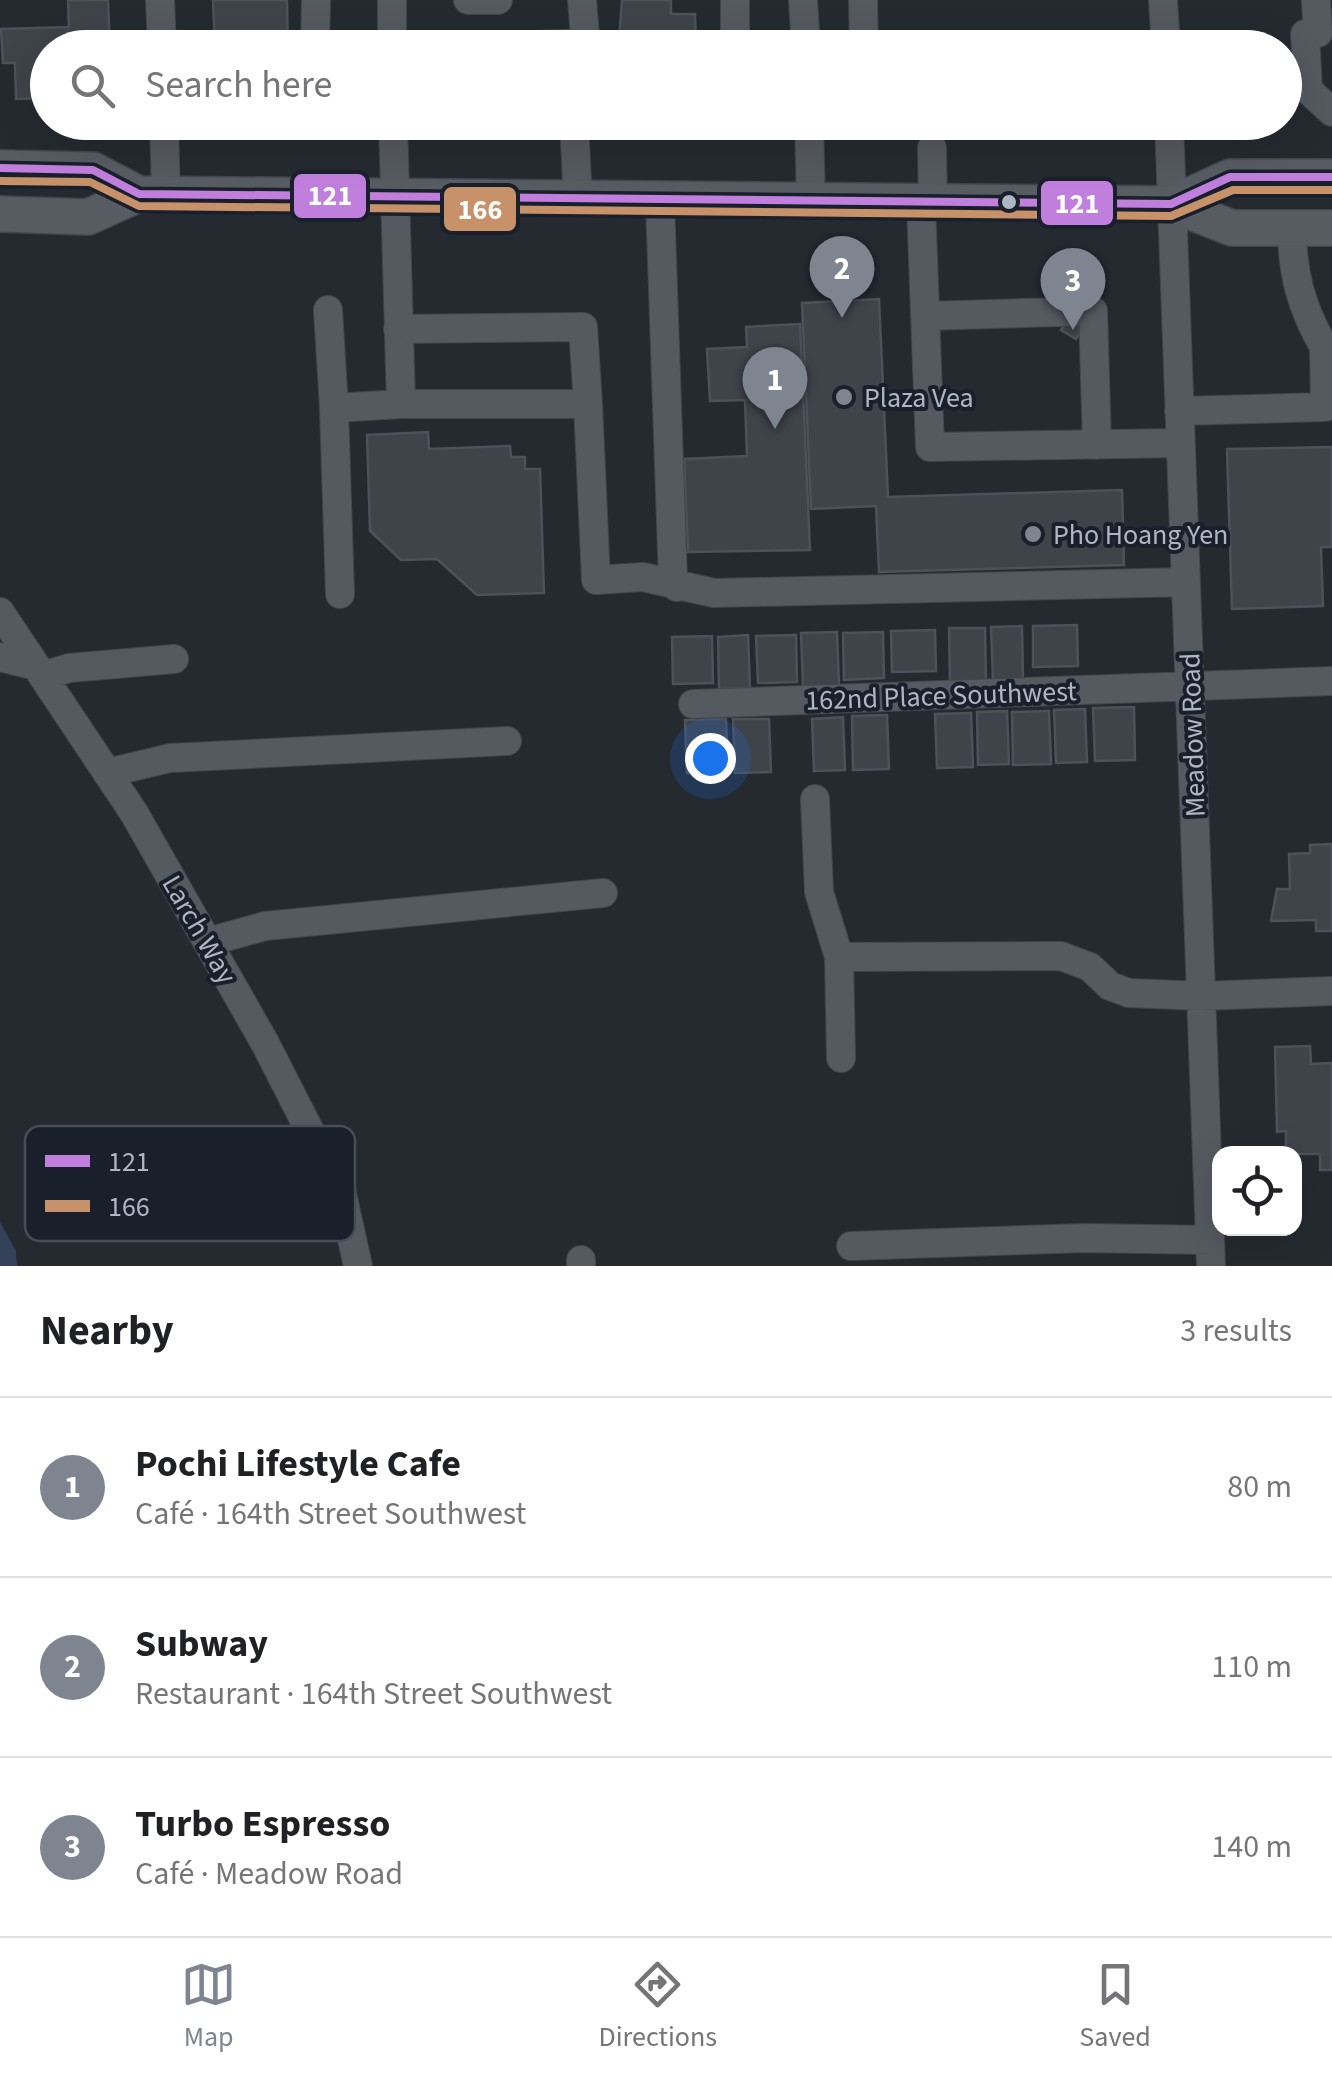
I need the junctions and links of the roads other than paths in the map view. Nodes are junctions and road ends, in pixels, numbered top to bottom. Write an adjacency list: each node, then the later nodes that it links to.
1 (160, 0): 12 (street)
2 (316, 0): 13 (street)
3 (392, 0): 14 (street)
4 (468, 0): 5 (street)
5 (498, 0)
6 (582, 0): 15 (street)
7 (735, 0): 16 (street)
8 (803, 0): 17 (street)
9 (862, 0): 18 (street)
10 (1164, 0): 19 (street)
11 (1316, 0): 20 (street)
12 (161, 30)
13 (316, 30)
14 (392, 30)
15 (584, 30)
16 (736, 30)
17 (805, 30)
18 (863, 30)
19 (1165, 30)
20 (1332, 112)
21 (161, 140): 29 (street)
22 (392, 140): 30 (street)
23 (575, 140): 31 (street)
24 (809, 140): 33 (street)
25 (1170, 140): 35 (street, Meadow Road)
26 (932, 148): 34 (street)
27 (0, 168): 29 (main road)
28 (1332, 177): 35 (main road)
29 (152, 195): 30 (main road); 36 (main road)
30 (393, 199): 31 (main road); 41 (street)
31 (578, 202): 32 (main road)
32 (660, 202): 33 (main road); 50 (street)
33 (811, 203): 34 (main road)
34 (928, 204): 35 (main road); 40 (street)
35 (1171, 204): 37 (main road); 46 (street, Meadow Road)
36 (0, 214)
37 (1292, 228): 38 (main road); 42 (street)
38 (1332, 228)
39 (328, 310): 45 (street)
40 (926, 316): 48 (street); 48 (street)
41 (398, 329): 43 (street); 44 (street)
42 (1328, 346): 46 (street)
43 (401, 404): 44 (street); 45 (street)
44 (588, 404): 50 (street)
45 (334, 408): 51 (street)
46 (1179, 410): 47 (street, Meadow Road)
47 (1180, 443): 48 (street); 49 (street, Meadow Road)
48 (1097, 444)
49 (1186, 582): 50 (street); 57 (street, Meadow Road)
50 (677, 587)
51 (340, 594)
52 (0, 612): 55 (street, Larch Way)
53 (0, 657): 55 (street)
54 (174, 658): 55 (street)
55 (40, 671): 60 (street, Larch Way)
56 (1332, 681): 57 (street, 162nd Place Southwest)
57 (1190, 686): 58 (street, 162nd Place Southwest); 66 (street, Meadow Road)
58 (692, 704)
59 (507, 740): 60 (street)
60 (108, 772): 63 (street, Larch Way)
61 (815, 800): 64 (street)
62 (604, 893): 63 (street)
63 (208, 942): 68 (street, Larch Way)
64 (838, 957): 66 (street); 67 (street)
65 (1332, 991): 66 (street)
66 (1202, 996): 71 (street, Meadow Road)
67 (841, 1058)
68 (307, 1126)
69 (352, 1241): 72 (street, Larch Way)
70 (851, 1246): 71 (street)
71 (1210, 1253)
72 (358, 1266)

